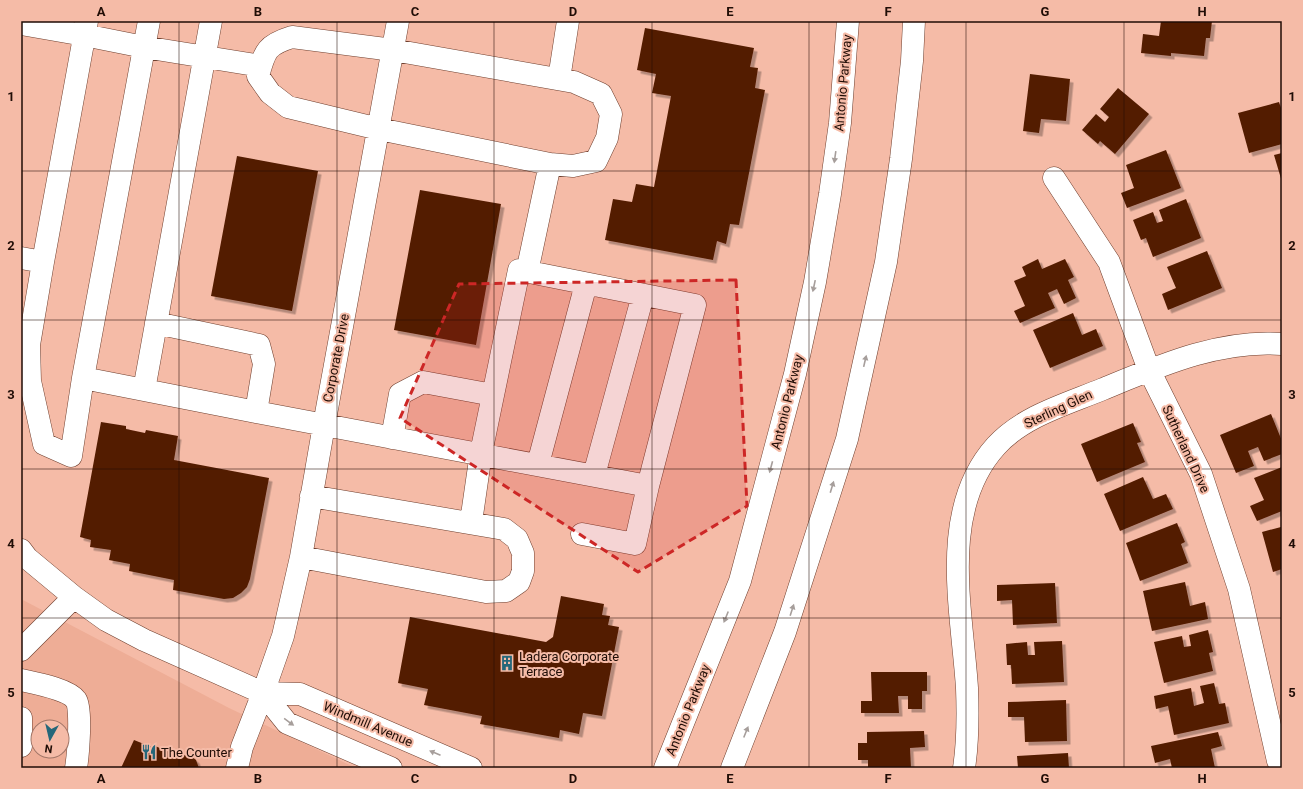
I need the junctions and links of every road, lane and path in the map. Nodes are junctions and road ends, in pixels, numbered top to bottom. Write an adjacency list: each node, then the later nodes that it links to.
1 (149, 21): 9 (street)
2 (211, 21): 11 (street)
3 (398, 21): 10 (street, Corporate Drive)
4 (568, 21): 13 (street)
5 (848, 21): 51 (street, Antonio Parkway, one-way to 51)
6 (914, 21): 52 (street, one-way to 6)
7 (21, 24): 8 (street)
8 (85, 28): 9 (street); 18 (street)
9 (144, 47): 11 (street); 25 (street)
10 (393, 50): 12 (street); 13 (street); 14 (street, Corporate Drive)
11 (205, 56): 12 (street); 22 (street)
12 (261, 66): 14 (street)
13 (559, 79): 15 (street)
14 (379, 129): 15 (street); 29 (street, Corporate Drive)
15 (550, 164): 19 (street)
16 (1054, 178): 24 (street, Sutherland Drive)
17 (21, 258): 18 (street)
18 (43, 262): 25 (street)
19 (527, 272): 20 (street); 27 (street)
20 (586, 284): 21 (street); 32 (street)
21 (643, 295): 33 (street); 34 (street)
22 (156, 323): 26 (street); 28 (street)
23 (1282, 344): 24 (street, Sterling Glen)
24 (1149, 370): 46 (street, Sutherland Drive); 53 (street, Sterling Glen)
25 (83, 378): 26 (street)
26 (144, 390): 28 (street)
27 (493, 395): 30 (street); 31 (street)
28 (256, 412): 29 (street)
29 (324, 425): 30 (street); 35 (street, Corporate Drive)
30 (392, 438): 31 (street)
31 (481, 454): 32 (street); 36 (street)
32 (538, 464): 33 (street)
33 (594, 475): 34 (street)
34 (648, 486): 37 (street)
35 (311, 496): 36 (street); 39 (street, Corporate Drive)
36 (471, 522): 39 (street)
37 (582, 534)
38 (21, 550): 40 (street, Windmill Avenue)
39 (301, 557): 43 (street, Corporate Drive)
40 (74, 597): 41 (street); 43 (street, Windmill Avenue)
41 (21, 650)
42 (21, 680): 47 (street)
43 (263, 693): 48 (street, Corporate Drive); 49 (street, Windmill Avenue, one-way to 49); 50 (street, Windmill Avenue, one-way to 43)
44 (21, 718): 45 (street)
45 (21, 746)
46 (1278, 761)
47 (76, 768)
48 (237, 768)
49 (391, 768)
50 (471, 768)
51 (665, 768)
52 (732, 768)
53 (964, 768)

